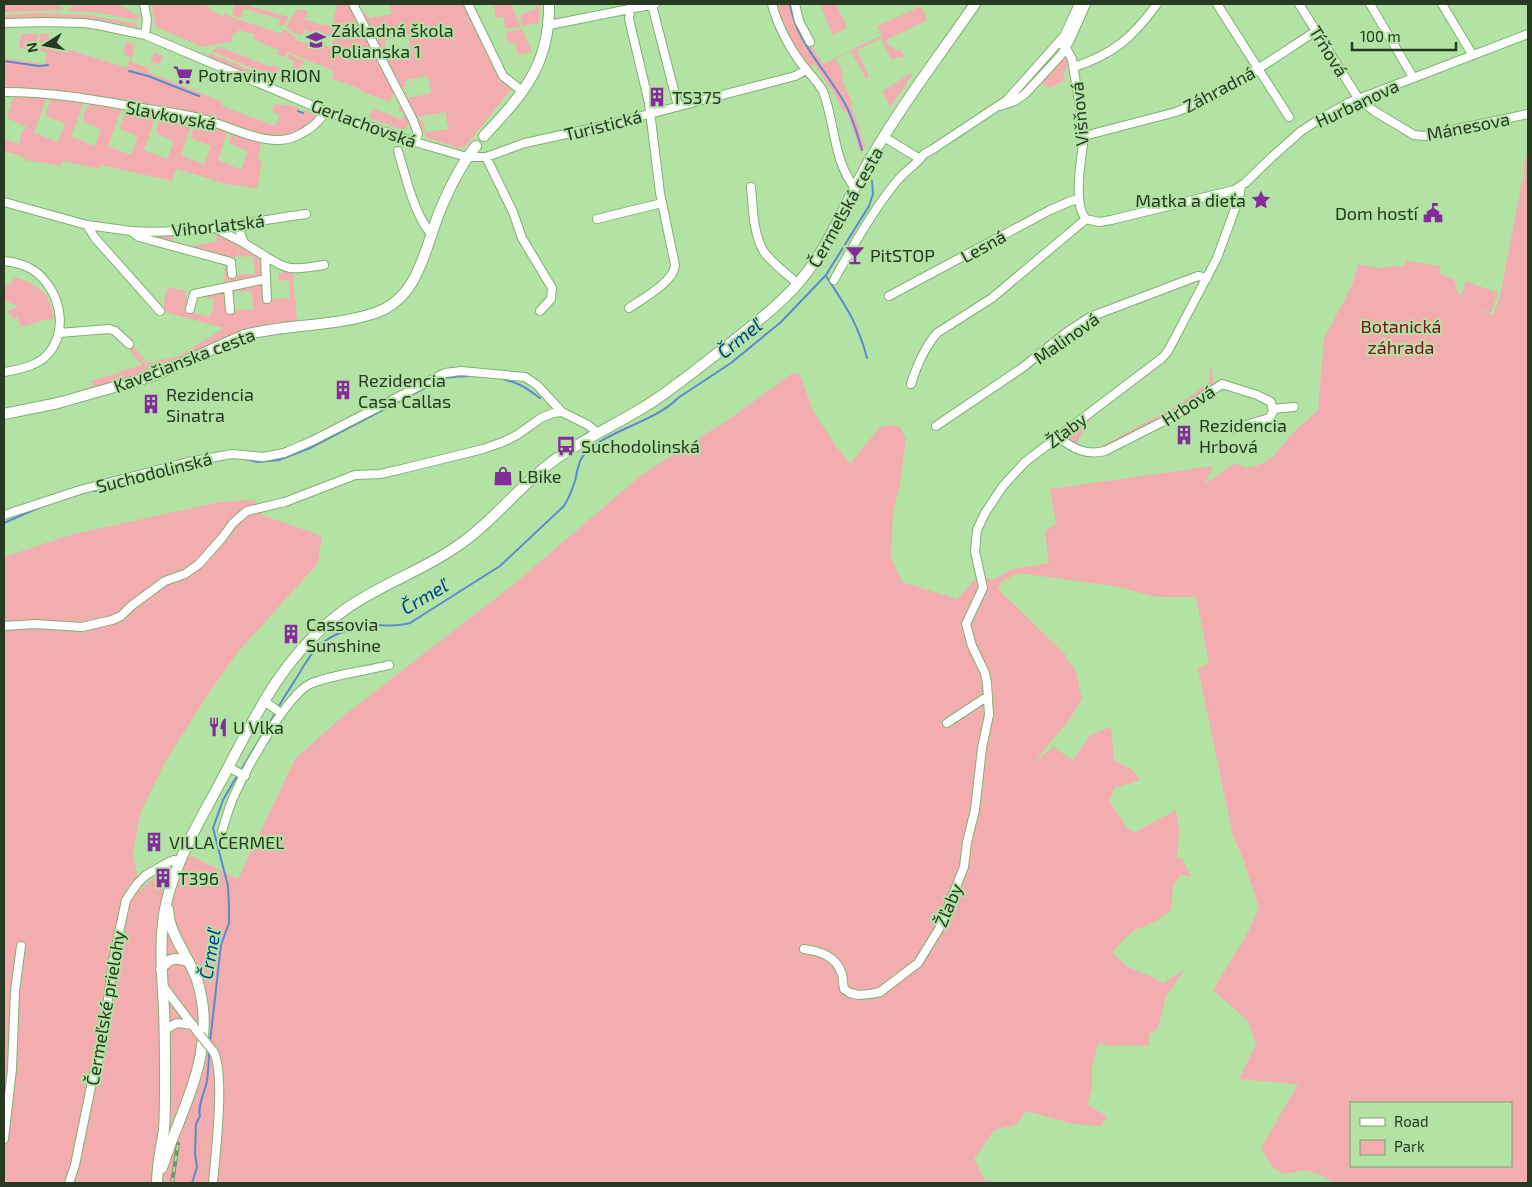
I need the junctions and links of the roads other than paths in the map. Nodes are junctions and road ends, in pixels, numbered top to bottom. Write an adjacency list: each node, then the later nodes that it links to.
1 (144, 4): 21 (street)
2 (353, 4): 42 (street)
3 (468, 4): 30 (street)
4 (549, 4): 18 (main road)
5 (653, 4): 16 (street); 33 (street)
6 (772, 4): 28 (street)
7 (795, 4): 22 (street)
8 (975, 4): 41 (main road, Čermeľská cesta)
9 (1079, 4): 23 (street)
10 (1086, 4): 24 (street)
11 (1157, 4): 26 (street)
12 (1217, 4): 27 (street)
13 (1302, 4): 19 (street, Tŕňová)
14 (1370, 4): 29 (street)
15 (1442, 4): 25 (street)
16 (630, 7): 18 (street); 36 (street)
17 (4, 23): 21 (street, Gerlachovská)
18 (549, 25): 30 (main road)
19 (1316, 32): 27 (street, Záhradná); 32 (street, Tŕňová)
20 (1528, 34): 25 (street, Hurbanova)
21 (146, 35): 35 (street, Gerlachovská)
22 (810, 42)
23 (1059, 42): 24 (street, Višňová); 34 (street)
24 (1066, 48): 26 (street, Višňová); 34 (street)
25 (1472, 54): 29 (street, Hurbanova)
26 (1074, 68): 40 (street, Višňová)
27 (1258, 69): 38 (street); 40 (street, Záhradná)
28 (806, 70): 33 (street, Turistická); 50 (street)
29 (1413, 77): 32 (street, Hurbanova)
30 (522, 91): 39 (main road)
31 (4, 92): 35 (street, Slavkovská)
32 (1358, 98): 37 (street, Mánesova); 48 (street, Hurbanova)
33 (678, 106): 36 (street, Turistická)
34 (998, 106): 47 (street)
35 (325, 111): 42 (street, Gerlachovská)
36 (650, 113): 46 (street, Turistická); 53 (street)
37 (1528, 114)
38 (1288, 117)
39 (484, 136)
40 (1084, 136): 51 (street, Višňová)
41 (884, 137): 47 (street); 50 (main road, Čermeľská cesta)
42 (415, 142): 45 (street, Gerlachovská)
43 (476, 146): 45 (main road, Kavečianska cesta)
44 (398, 152): 61 (street)
45 (467, 157): 46 (street, Turistická); 61 (main road, Kavečianska cesta)
46 (486, 157): 78 (street)
47 (920, 160): 69 (street)
48 (1241, 186): 55 (street, Hurbanova); 67 (street, Žľaby)
49 (751, 187): 70 (street)
50 (855, 188): 70 (main road, Čermeľská cesta)
51 (1079, 199): 55 (street, Višňová); 72 (street, Lesná)
52 (4, 202): 58 (street, Vihorlatská)
53 (662, 202): 56 (street); 74 (street)
54 (306, 214): 57 (street, Vihorlatská)
55 (1086, 218): 82 (street)
56 (597, 219)
57 (243, 223): 59 (street, Vihorlatská); 62 (street)
58 (87, 225): 60 (street, Vihorlatská); 77 (street)
59 (213, 227): 60 (street, Vihorlatská); 62 (street)
60 (131, 231): 66 (street, Vihorlatská)
61 (432, 235): 86 (main road, Kavečianska cesta)
62 (244, 243): 63 (street)
63 (265, 256): 65 (street); 68 (street)
64 (4, 261): 79 (street)
65 (324, 265)
66 (232, 274)
67 (1207, 278): 87 (street, Malinová); 90 (street, Žľaby)
68 (266, 279): 71 (street); 73 (street)
69 (834, 280)
70 (798, 284): 89 (main road, Čermeľská cesta)
71 (228, 287): 75 (street); 76 (street)
72 (889, 296)
73 (267, 299)
74 (629, 308)
75 (190, 309)
76 (230, 310)
77 (160, 311)
78 (540, 311)
79 (59, 332): 80 (street); 81 (street)
80 (128, 344)
81 (4, 372)
82 (911, 384)
83 (1294, 407): 84 (street)
84 (1273, 409): 88 (street); 90 (street, Hrbová)
85 (562, 412): 89 (street, Suchodolinská); 91 (street, Suchodolinská); 92 (street)
86 (5, 416)
87 (936, 426)
88 (1233, 429)
89 (598, 433): 95 (main road, Čermeľská cesta)
90 (1057, 436): 94 (street, Žľaby)
91 (4, 515)
92 (4, 626)
93 (389, 665): 96 (street)
94 (988, 696): 97 (street); 103 (street, Žľaby)
95 (264, 701): 96 (street); 98 (main road, Čermeľská cesta)
96 (277, 711): 98 (street)
97 (947, 722)
98 (238, 772): 99 (street); 100 (main road, Čermeľská cesta)
99 (222, 831)
100 (179, 862): 101 (main road, Čermeľská cesta); 112 (street, Čermeľské prielohy)
101 (167, 900): 104 (main road); 105 (main road, Čermeľská cesta)
102 (21, 946): 110 (street)
103 (804, 949)
104 (189, 962): 105 (main road); 111 (main road)
105 (161, 969): 106 (main road, Čermeľská cesta)
106 (162, 984): 107 (street); 108 (main road, Čermeľská cesta)
107 (193, 1025): 108 (street); 114 (street, bridge)
108 (164, 1034): 109 (main road, Čermeľská cesta)
109 (163, 1134): 111 (main road); 113 (main road, Čermeľská cesta)
110 (4, 1139)
111 (171, 1143): 113 (main road)
112 (69, 1183)
113 (157, 1183)
114 (213, 1183)

